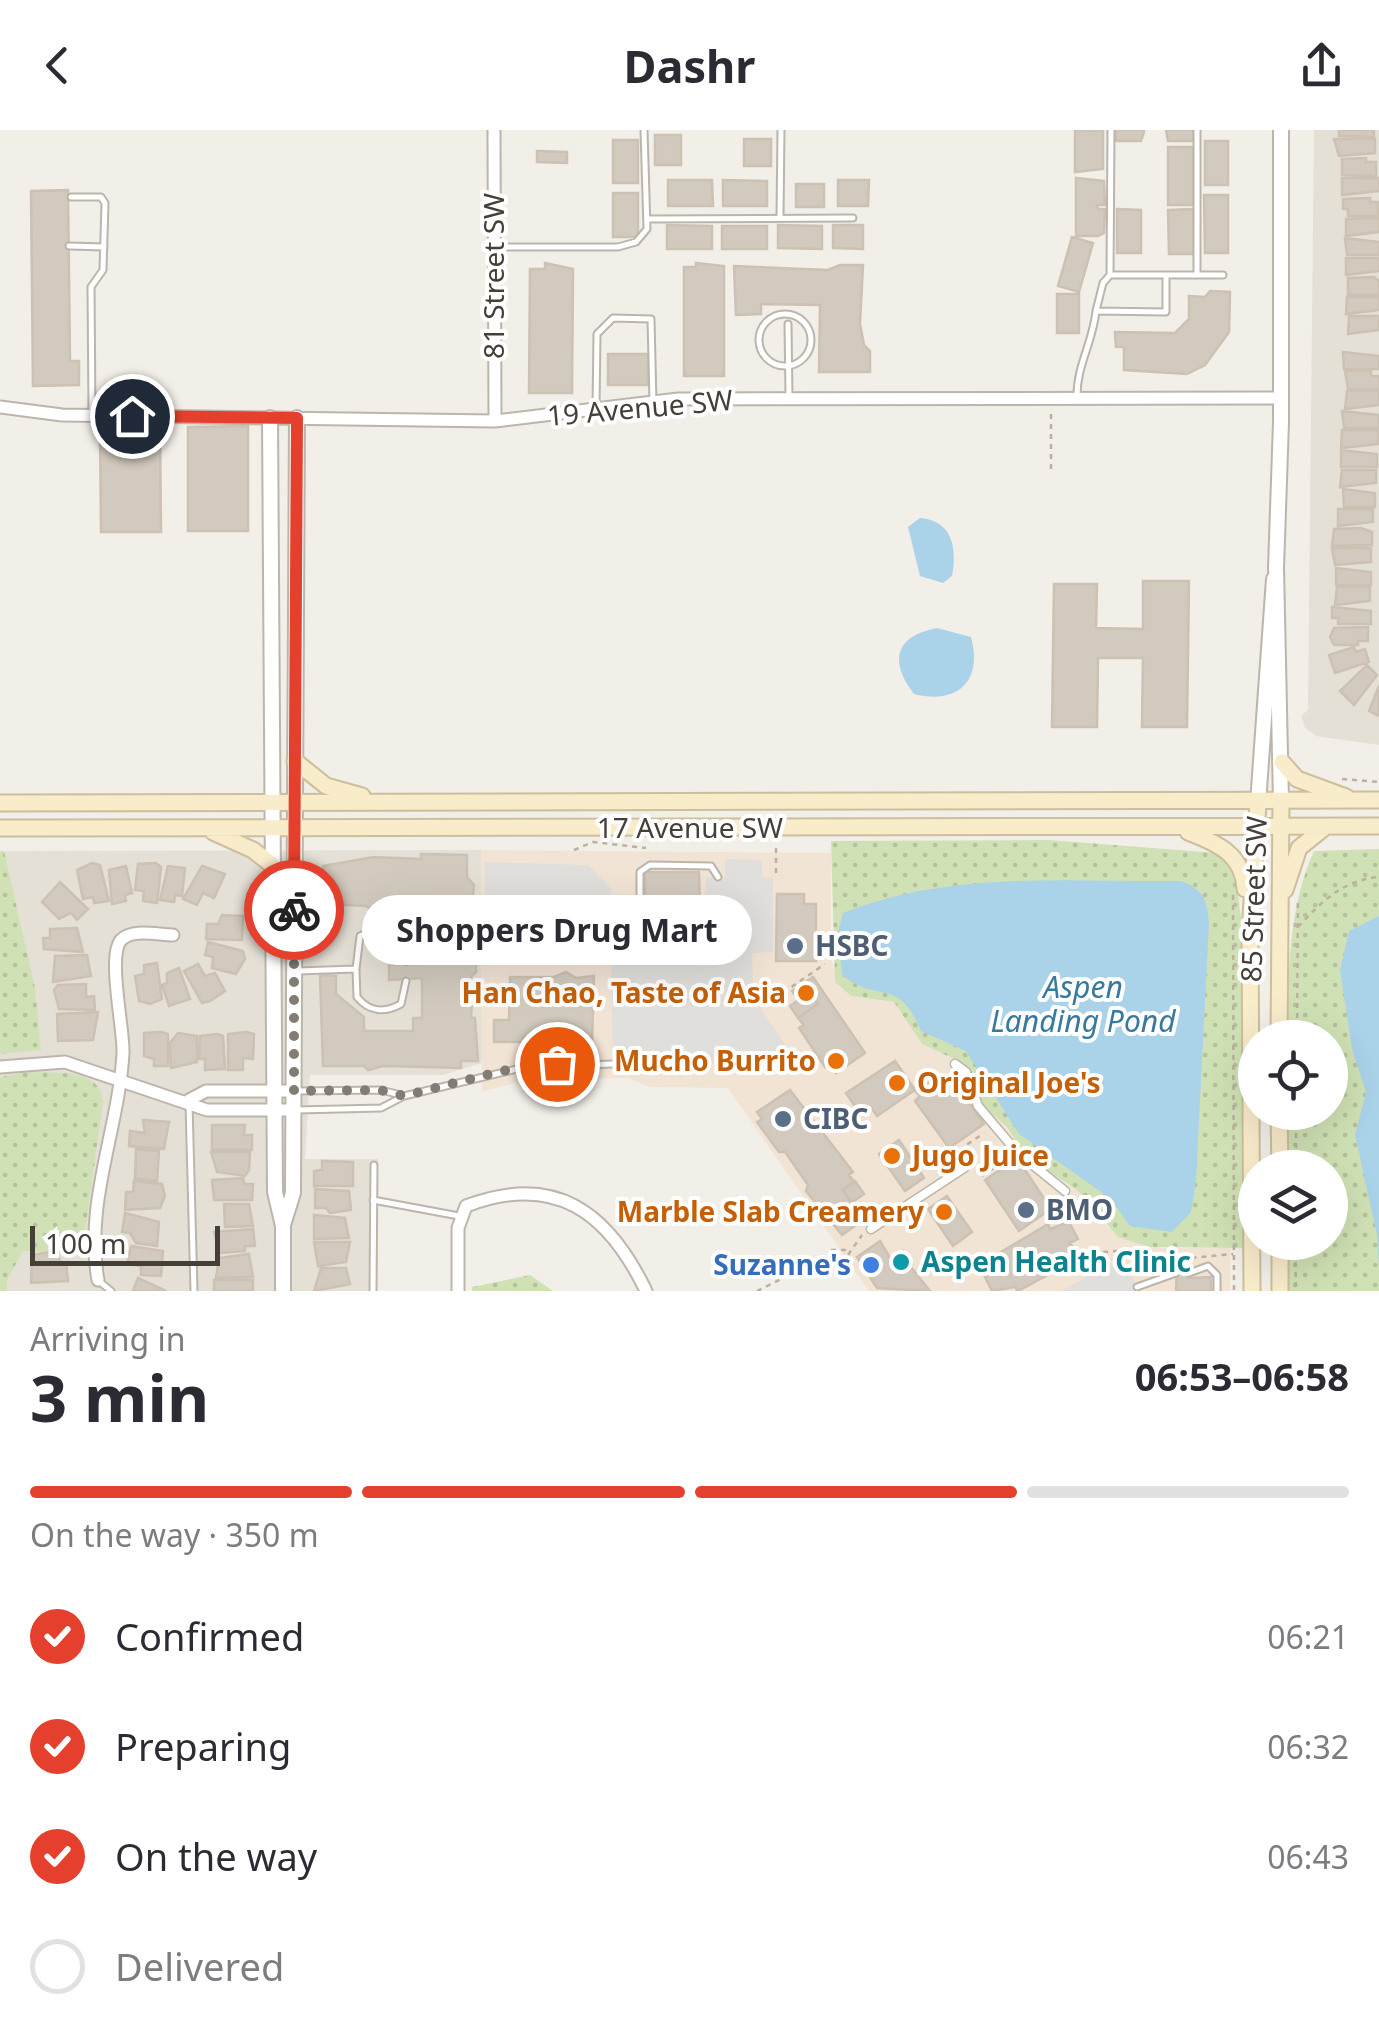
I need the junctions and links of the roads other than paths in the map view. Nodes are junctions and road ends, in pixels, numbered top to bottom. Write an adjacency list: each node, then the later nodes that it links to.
1 (494, 130): 13 (street, 81 Street SW)
2 (644, 130): 10 (lane)
3 (781, 130): 8 (lane)
4 (1110, 130): 16 (lane)
5 (1198, 130): 14 (lane)
6 (1281, 130): 22 (street, 85 Street SW)
7 (70, 198): 12 (lane)
8 (780, 218): 9 (lane); 10 (lane)
9 (853, 218)
10 (647, 219): 13 (lane)
11 (69, 246): 12 (lane)
12 (104, 247): 27 (lane)
13 (494, 247): 30 (street, 81 Street SW)
14 (1197, 275): 15 (lane); 17 (lane)
15 (1223, 275)
16 (1110, 276): 17 (lane); 18 (lane)
17 (1166, 276): 18 (lane)
18 (1096, 312): 21 (lane)
19 (788, 324): 20 (lane)
20 (788, 366): 20 (lane); 23 (lane)
21 (1077, 398): 22 (street, 19 Avenue SW); 23 (street, 19 Avenue SW)
22 (1281, 398): 31 (street, 85 Street SW)
23 (788, 399): 24 (street, 19 Avenue SW)
24 (653, 403): 26 (street, 19 Avenue SW); 26 (lane)
25 (0, 407): 27 (street, 19 Avenue SW)
26 (596, 411): 30 (street, 19 Avenue SW)
27 (92, 416): 28 (street, 19 Avenue SW)
28 (270, 418): 29 (street, 19 Avenue SW); 33 (street)
29 (297, 418): 30 (street, 19 Avenue SW); 32 (street)
30 (495, 421)
31 (1276, 568): 35 (street, 85 Street SW); 46 (street, 85 Street SW)
32 (296, 569): 33 (street); 34 (street)
33 (271, 570): 42 (street)
34 (295, 761): 38 (main road); 43 (street)
35 (1282, 762): 36 (main road); 40 (street, 85 Street SW)
36 (1355, 800): 37 (main road, 17 Avenue SW); 40 (main road, 17 Avenue SW)
37 (1379, 800)
38 (380, 802): 43 (main road, 17 Avenue SW); 44 (main road, 17 Avenue SW)
39 (810, 802): 44 (main road, 17 Avenue SW); 45 (main road, 17 Avenue SW); 52 (main road)
40 (1281, 802): 46 (main road, 17 Avenue SW); 56 (main road, 85 Street SW)
41 (2, 803): 42 (main road, 17 Avenue SW); 49 (main road)
42 (272, 803): 43 (main road, 17 Avenue SW); 50 (street)
43 (296, 803): 48 (street)
44 (493, 803): 51 (street)
45 (1003, 803): 46 (main road, 17 Avenue SW); 53 (main road)
46 (1258, 803): 55 (main road, 85 Street SW)
47 (1379, 826): 57 (main road, 17 Avenue SW)
48 (296, 827): 50 (main road, 17 Avenue SW); 51 (main road, 17 Avenue SW); 69 (street)
49 (2, 828): 58 (main road, 17 Avenue SW)
50 (272, 828): 58 (main road, 17 Avenue SW); 59 (street)
51 (493, 828): 52 (main road, 17 Avenue SW)
52 (811, 828): 53 (main road, 17 Avenue SW)
53 (1003, 828): 54 (main road, 17 Avenue SW)
54 (1179, 828): 55 (main road, 17 Avenue SW); 65 (main road)
55 (1254, 828): 56 (main road, 17 Avenue SW); 65 (main road, 85 Street SW)
56 (1280, 828): 57 (main road, 17 Avenue SW); 62 (main road, 85 Street SW)
57 (1324, 828): 62 (main road)
58 (204, 829): 59 (main road)
59 (272, 865): 76 (street)
60 (718, 877): 61 (lane)
61 (640, 898)
62 (1289, 898): 71 (main road, 85 Street SW)
63 (640, 908): 64 (lane)
64 (639, 930)
65 (1250, 932): 101 (main road, 85 Street SW)
66 (173, 936): 75 (street)
67 (406, 962): 68 (lane)
68 (356, 968): 69 (lane); 70 (lane)
69 (294, 971): 77 (street)
70 (406, 980)
71 (1280, 1020)
72 (613, 1064): 78 (lane)
73 (955, 1064): 84 (street)
74 (0, 1067): 75 (street)
75 (120, 1080): 79 (street); 92 (street)
76 (274, 1091): 77 (street); 79 (street); 80 (street)
77 (294, 1091): 78 (lane); 81 (street)
78 (404, 1096): 81 (lane)
79 (189, 1100): 80 (street); 95 (lane)
80 (274, 1110): 81 (street); 87 (street)
81 (294, 1110): 87 (street)
82 (374, 1165): 85 (lane)
83 (964, 1168): 88 (street)
84 (1065, 1191)
85 (374, 1200): 86 (lane); 97 (lane)
86 (460, 1216): 98 (street); 99 (street)
87 (283, 1226): 96 (street)
88 (871, 1229)
89 (1280, 1260): 102 (main road)
90 (1176, 1273): 93 (lane)
91 (1188, 1273): 100 (lane)
92 (98, 1280): 94 (lane)
93 (1137, 1286)
94 (111, 1291)
95 (194, 1291)
96 (283, 1291)
97 (373, 1291)
98 (458, 1291)
99 (646, 1291)
100 (1217, 1291)
101 (1252, 1291)
102 (1280, 1291)

